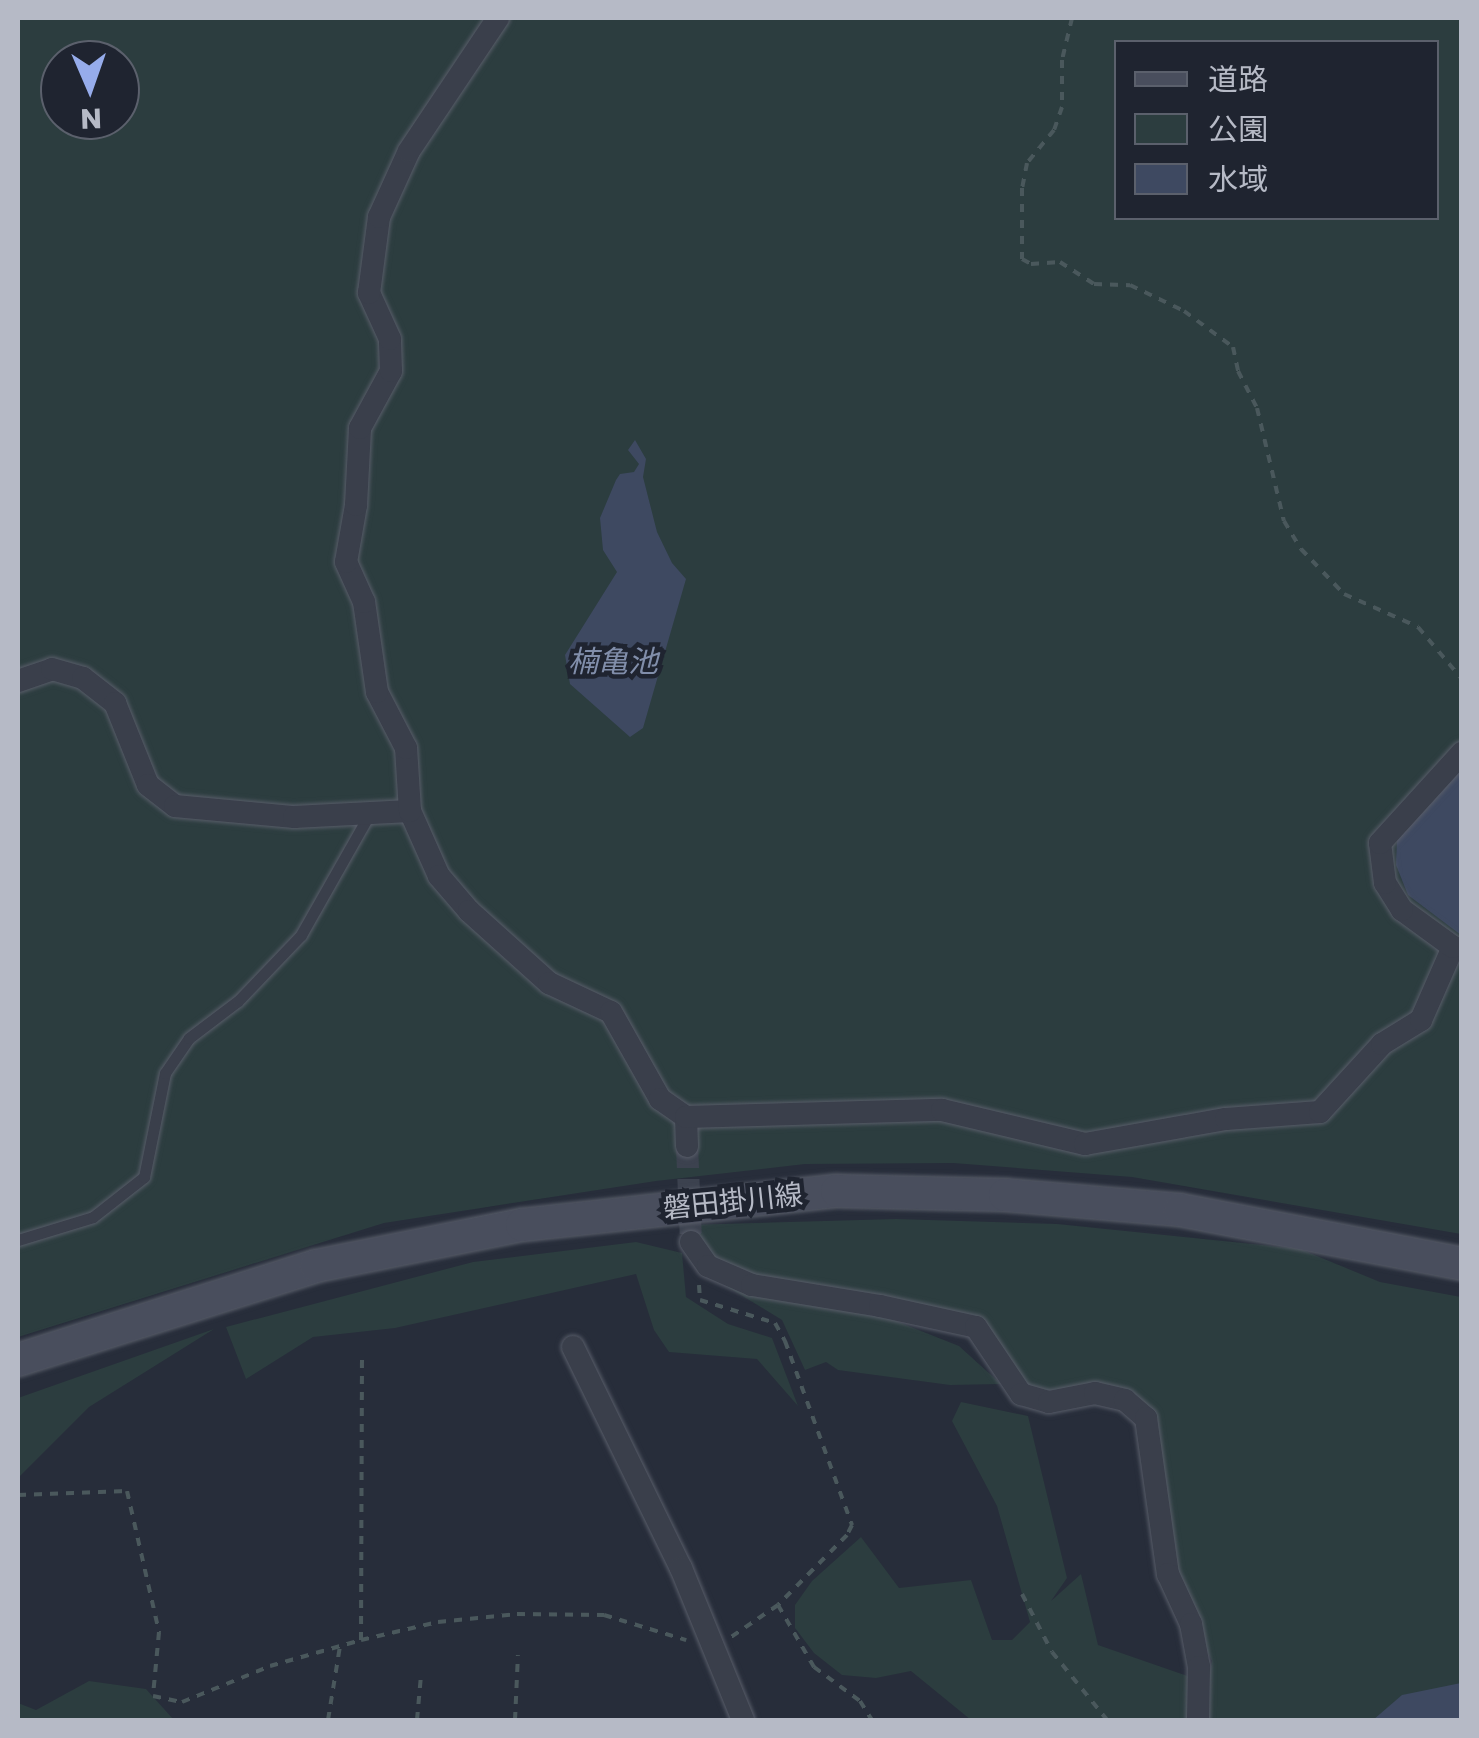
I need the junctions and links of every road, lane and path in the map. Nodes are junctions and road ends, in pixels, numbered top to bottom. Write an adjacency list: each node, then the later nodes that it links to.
1 (498, 18): 7 (street)
2 (1072, 18): 3 (path)
3 (1462, 679)
4 (18, 681): 6 (street)
5 (1462, 754): 8 (street)
6 (371, 811): 7 (street); 10 (lane)
7 (410, 811): 8 (street)
8 (686, 1117): 9 (street)
9 (688, 1146)
10 (18, 1240)
11 (692, 1244): 18 (path); 30 (street)
12 (1462, 1264): 15 (main road, 磐田掛川線)
13 (573, 1347): 21 (street)
14 (362, 1359): 19 (path)
15 (18, 1360)
16 (18, 1495): 20 (path)
17 (1022, 1594): 29 (path)
18 (778, 1604): 21 (path); 28 (path)
19 (362, 1640): 20 (path); 21 (path)
20 (340, 1646): 24 (path)
21 (715, 1649): 27 (street)
22 (518, 1655): 26 (path)
23 (421, 1675): 25 (path)
24 (328, 1720)
25 (418, 1720)
26 (515, 1720)
27 (744, 1720)
28 (872, 1720)
29 (1107, 1720)
30 (1198, 1720)

